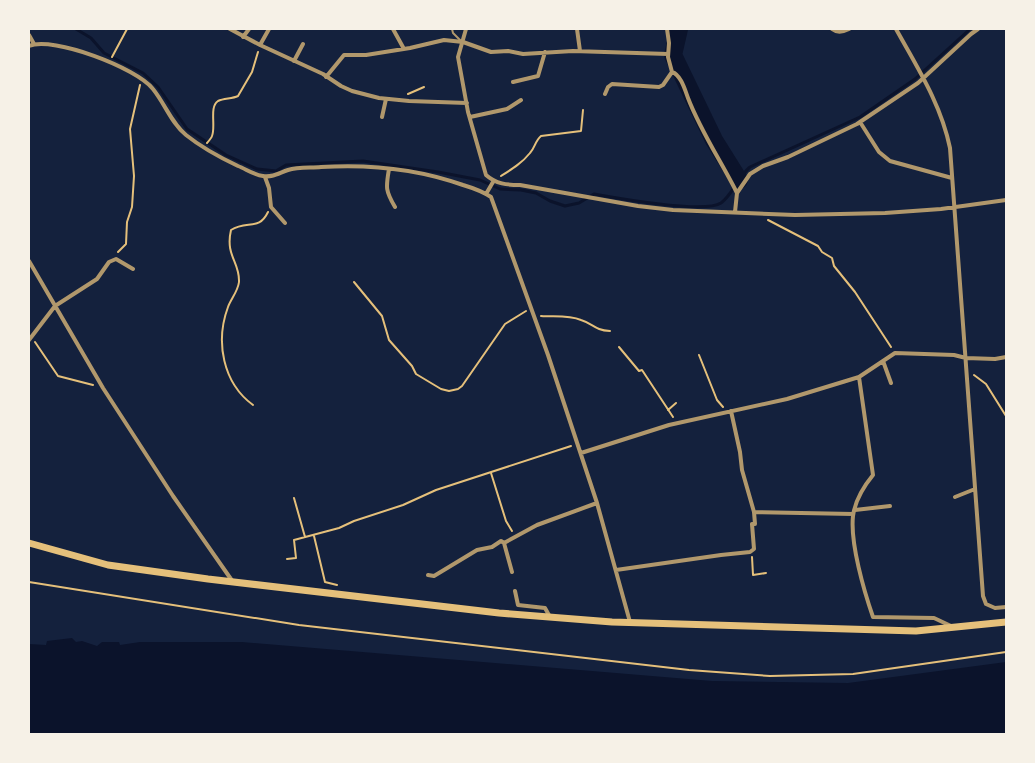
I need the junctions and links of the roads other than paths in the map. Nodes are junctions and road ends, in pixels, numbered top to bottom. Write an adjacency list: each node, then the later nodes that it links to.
1 (230, 29): 14 (street)
2 (249, 29): 14 (street)
3 (268, 29): 18 (street)
4 (393, 29): 19 (street)
5 (452, 29): 15 (lane)
6 (466, 29): 15 (street)
7 (577, 29): 20 (street)
8 (667, 29): 22 (street)
9 (832, 29): 10 (street)
10 (849, 29)
11 (896, 29): 26 (street)
12 (978, 29): 26 (street)
13 (29, 35): 17 (street)
14 (243, 37): 18 (street)
15 (463, 42): 19 (street); 21 (street); 31 (street)
16 (303, 44): 23 (street)
17 (31, 45): 36 (street)
18 (260, 45): 23 (street)
19 (404, 49): 25 (street)
20 (580, 51): 21 (street); 22 (street)
21 (545, 52): 27 (street)
22 (668, 54): 24 (street)
23 (294, 61): 25 (street)
24 (672, 72): 28 (street); 40 (street)
25 (326, 77): 29 (street)
26 (923, 79): 34 (street); 37 (street)
27 (513, 82)
28 (605, 94)
29 (386, 99): 31 (street); 33 (street)
30 (521, 100): 32 (street)
31 (467, 103): 32 (street)
32 (470, 117): 38 (street)
33 (382, 118)
34 (860, 122): 37 (street); 40 (street)
35 (389, 169): 36 (street); 39 (street); 42 (street)
36 (265, 177): 45 (street)
37 (952, 178): 43 (street)
38 (493, 183): 39 (street); 44 (street)
39 (487, 193): 56 (street)
40 (736, 193): 44 (street)
41 (1006, 200): 43 (street)
42 (395, 207)
43 (954, 207): 44 (street); 51 (street)
44 (735, 212)
45 (285, 223)
46 (29, 261): 48 (street)
47 (133, 268): 48 (street)
48 (55, 306): 49 (street); 68 (street)
49 (30, 338)
50 (1006, 357): 51 (street)
51 (966, 358): 52 (street); 57 (street)
52 (883, 361): 53 (street); 54 (street)
53 (859, 377): 55 (street); 62 (street)
54 (891, 383)
55 (731, 411): 56 (street); 61 (street)
56 (581, 453): 59 (street)
57 (975, 489): 58 (street); 70 (street)
58 (955, 497)
59 (597, 503): 64 (street); 65 (street)
60 (890, 506): 62 (street)
61 (754, 512): 62 (street); 65 (street)
62 (854, 512): 74 (street)
63 (29, 543): 68 (highway)
64 (504, 543): 66 (street); 67 (street)
65 (616, 570): 72 (street)
66 (512, 572)
67 (428, 575)
68 (233, 582): 71 (highway)
69 (515, 590): 71 (street)
70 (1006, 607)
71 (550, 617): 72 (highway)
72 (630, 622): 74 (highway)
73 (1006, 622): 74 (highway)
74 (953, 627)

